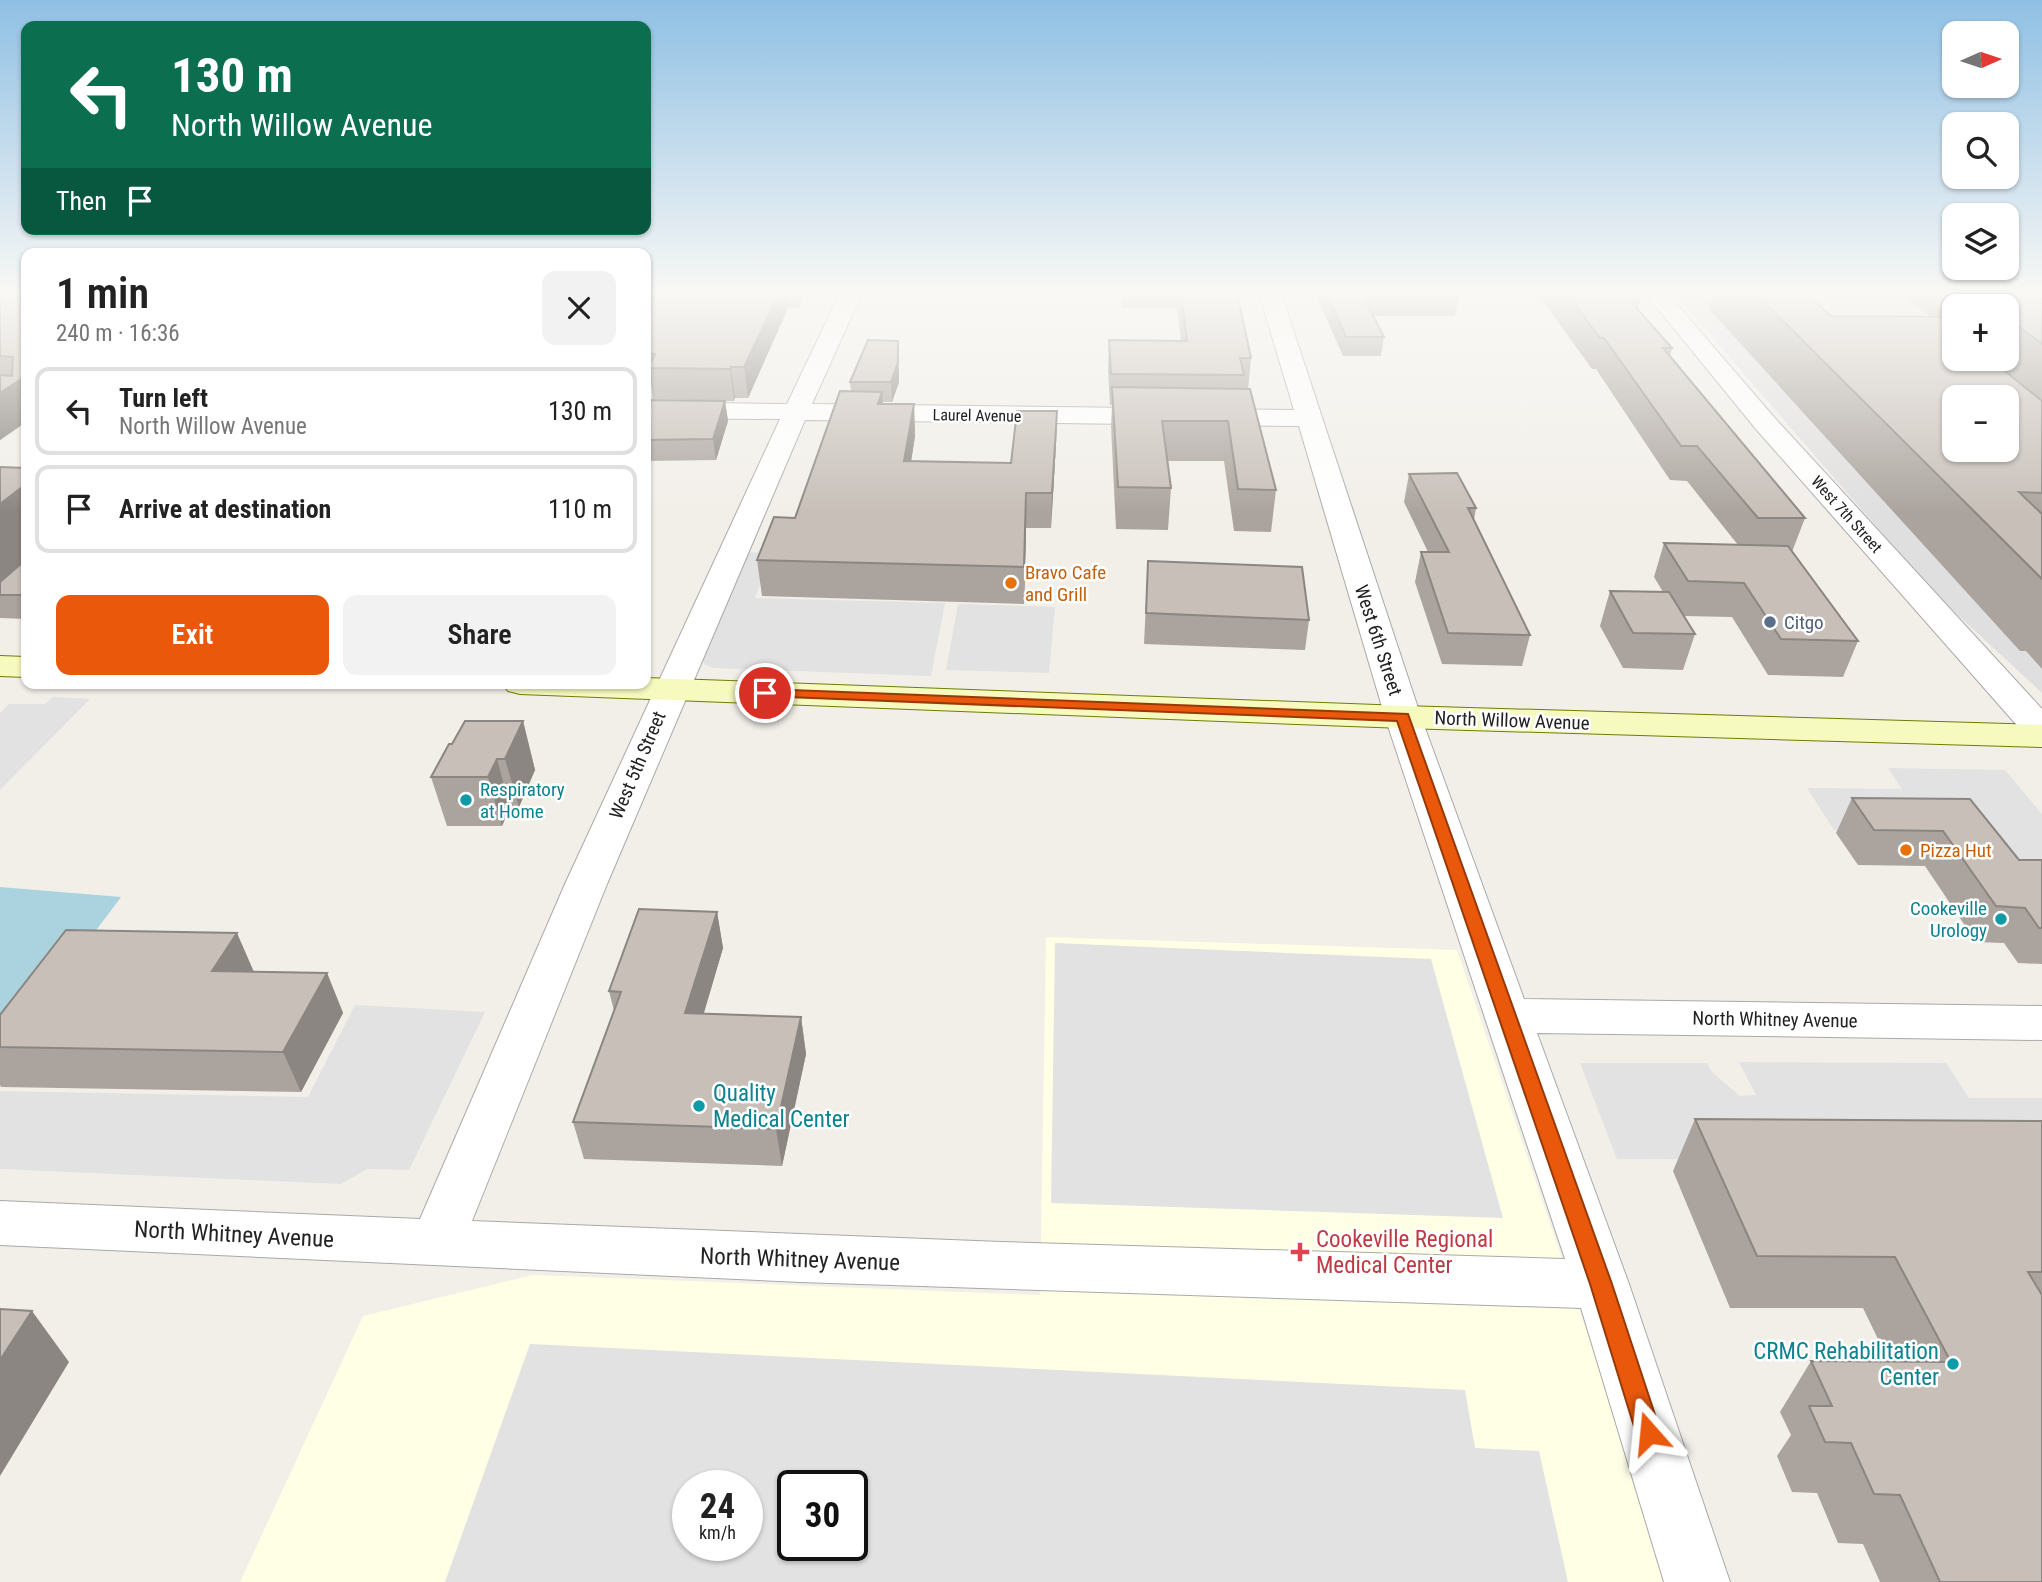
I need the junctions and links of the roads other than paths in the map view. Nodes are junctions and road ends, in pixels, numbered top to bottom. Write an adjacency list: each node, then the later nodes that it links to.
1 (817, 367): 5 (street, West 5th Street)
2 (1293, 367): 6 (street, West 6th Street)
3 (1718, 367): 12 (street, West 7th Street)
4 (651, 411): 5 (street, Laurel Avenue)
5 (795, 413): 6 (street, Laurel Avenue); 10 (street, West 5th Street)
6 (1309, 418): 11 (street, West 6th Street)
7 (0, 666): 8 (main road)
8 (21, 667)
9 (645, 689): 10 (main road, North Willow Avenue)
10 (670, 690): 11 (main road, North Willow Avenue); 17 (street, West 5th Street)
11 (1403, 717): 13 (main road, North Willow Avenue); 14 (street, West 6th Street)
12 (2042, 731)
13 (2042, 736)
14 (1508, 1016): 15 (street, North Whitney Avenue); 18 (street, West 6th Street)
15 (2042, 1023)
16 (0, 1223): 17 (street, North Whitney Avenue)
17 (437, 1243): 18 (street, North Whitney Avenue)
18 (1601, 1284): 19 (street, West 6th Street)
19 (1697, 1582)

